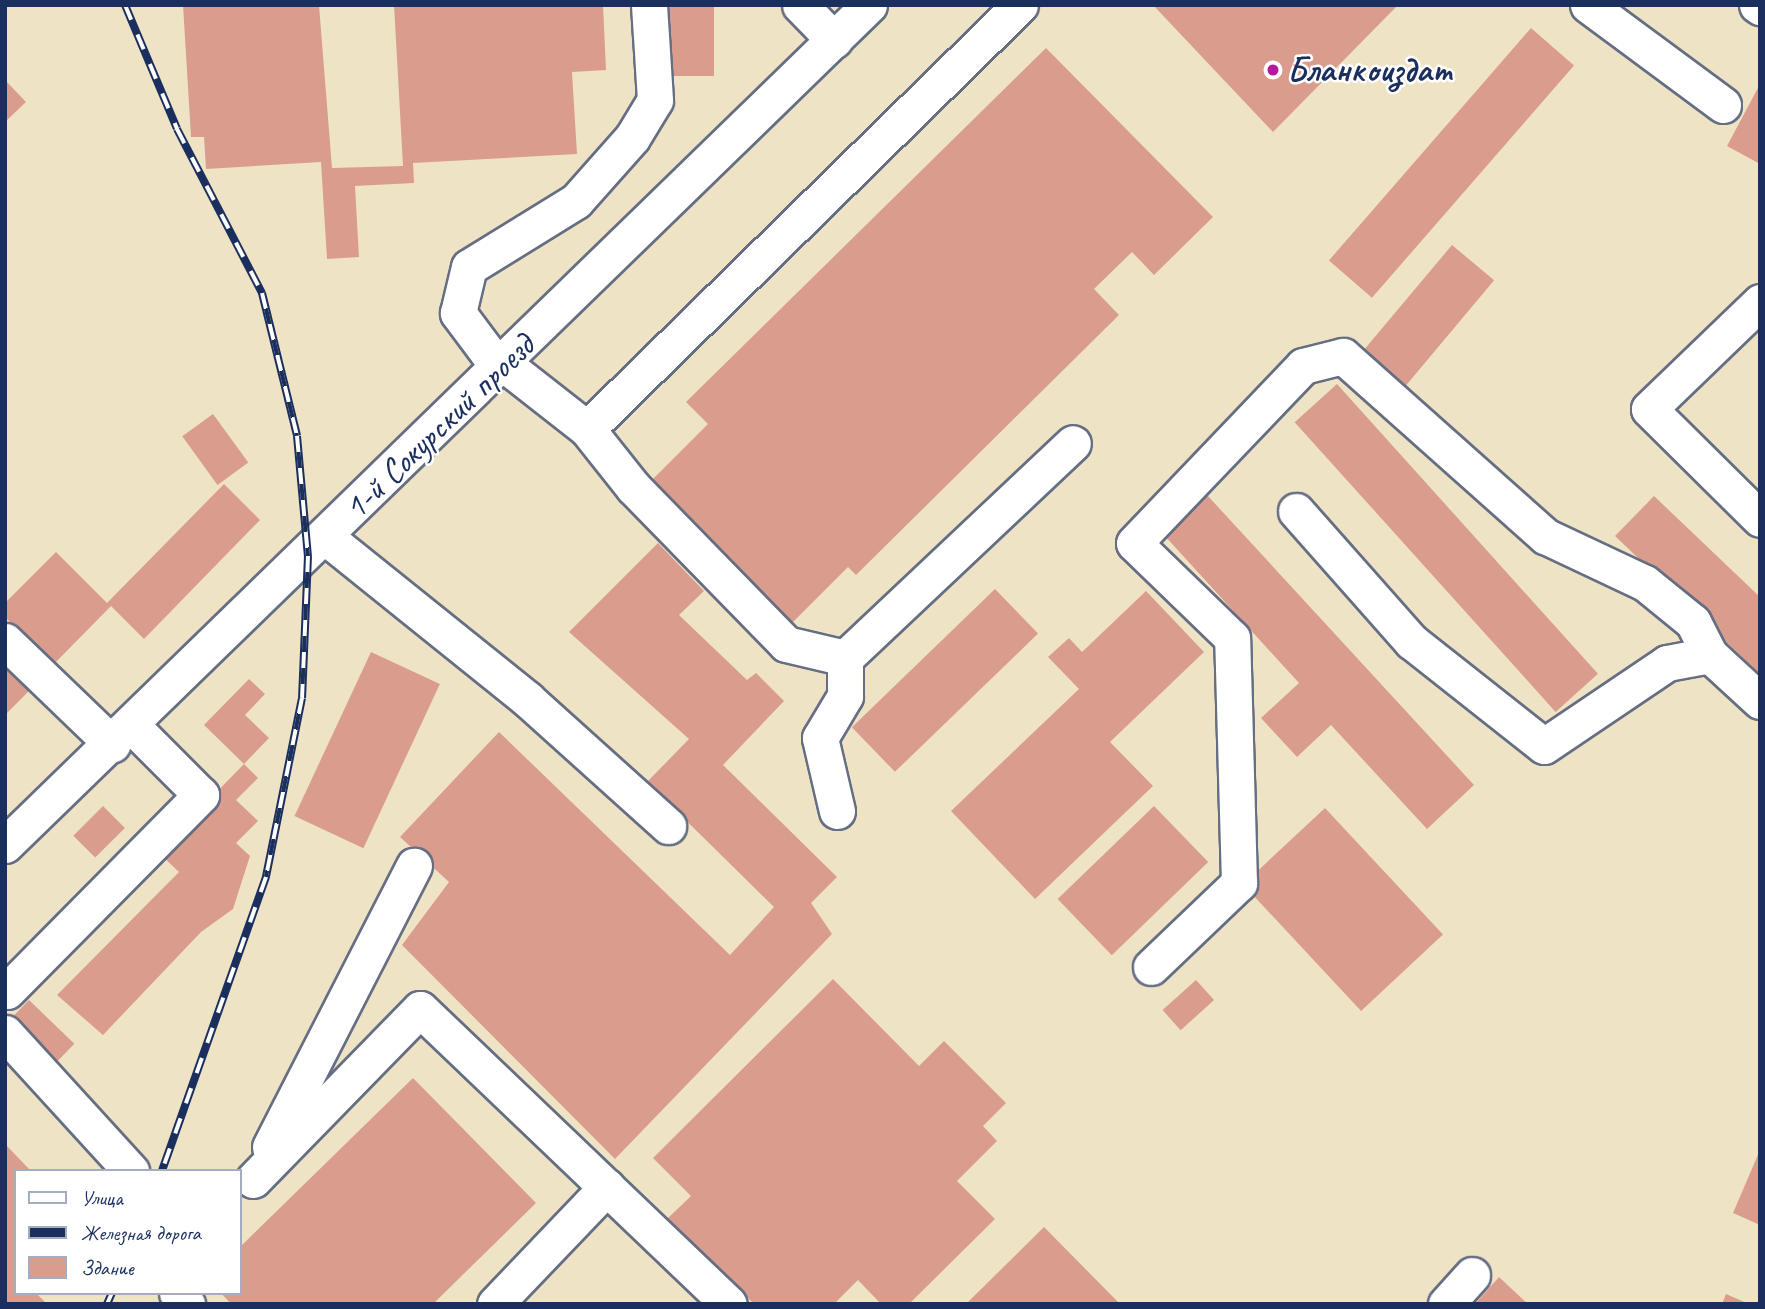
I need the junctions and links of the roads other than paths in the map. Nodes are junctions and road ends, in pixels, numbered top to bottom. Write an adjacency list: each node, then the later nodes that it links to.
1 (649, 5): 9 (street)
2 (800, 5): 6 (street)
3 (869, 5): 6 (street, 1-й Сокурский проезд)
4 (1020, 5): 10 (street)
5 (1588, 5): 7 (street)
6 (834, 40): 9 (street, 1-й Сокурский проезд)
7 (1723, 105)
8 (1760, 302): 13 (street)
9 (502, 366): 10 (street); 14 (street, 1-й Сокурский проезд)
10 (587, 429): 17 (street)
11 (1073, 443): 17 (street)
12 (1296, 511): 16 (street)
13 (1760, 519)
14 (327, 537): 19 (street, 1-й Сокурский проезд); 21 (street)
15 (5, 641): 19 (street)
16 (1710, 655): 18 (street); 24 (street)
17 (845, 658): 20 (street)
18 (1760, 701)
19 (121, 734): 22 (street, 1-й Сокурский проезд); 25 (street)
20 (837, 811)
21 (668, 826)
22 (5, 845)
23 (414, 866): 29 (street)
24 (1151, 967)
25 (6, 991)
26 (5, 1032): 27 (street)
27 (129, 1169)
28 (607, 1187): 29 (street); 31 (street); 32 (street)
29 (246, 1189)
30 (1472, 1275): 33 (street)
31 (495, 1304)
32 (729, 1304)
33 (1446, 1304)

